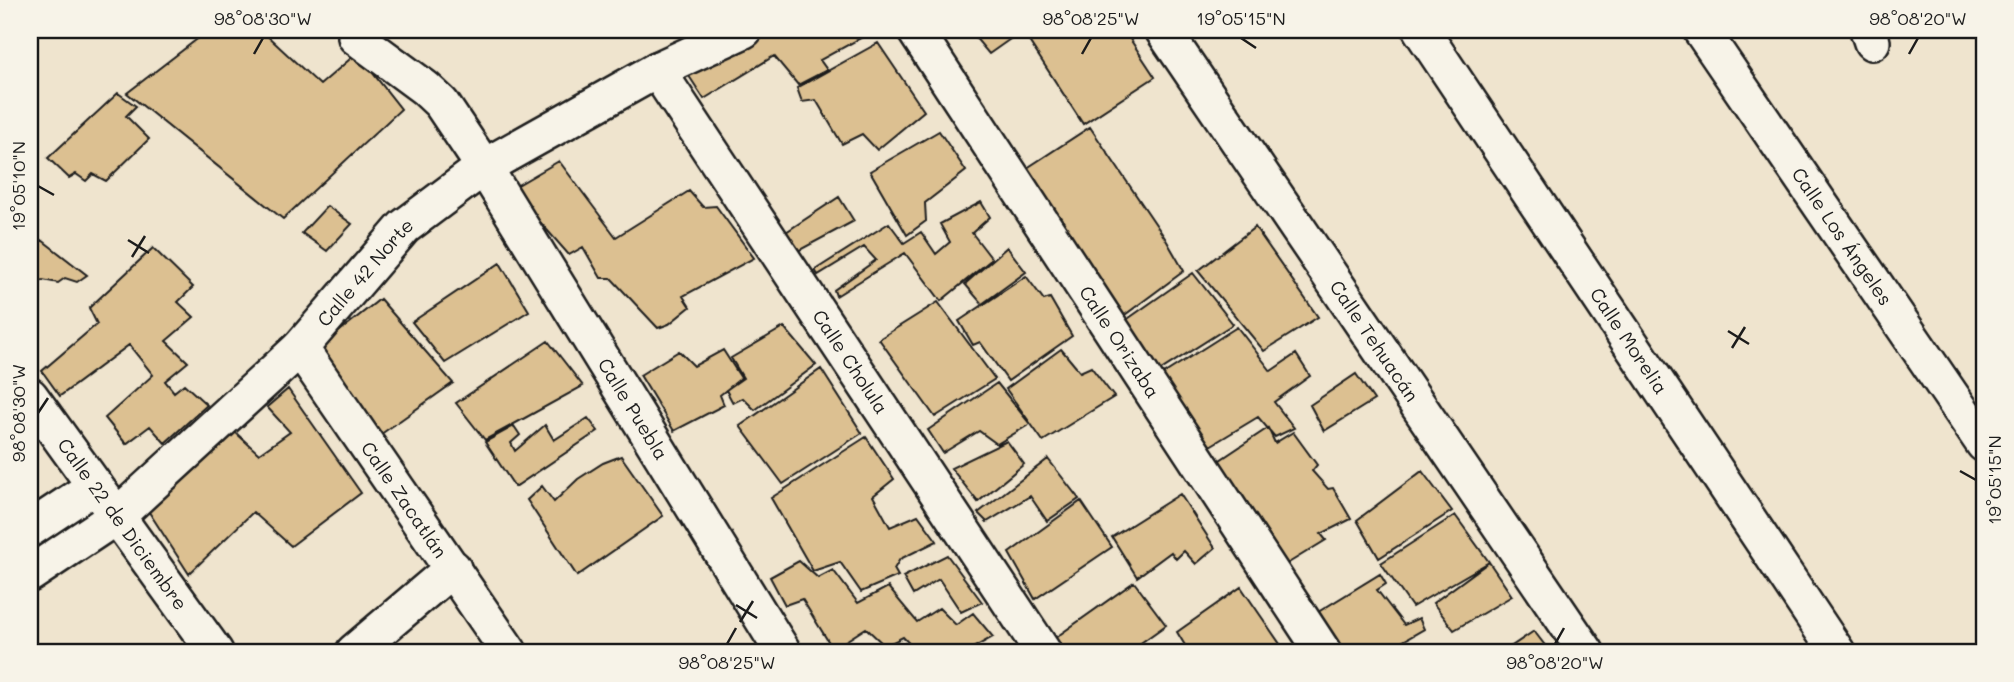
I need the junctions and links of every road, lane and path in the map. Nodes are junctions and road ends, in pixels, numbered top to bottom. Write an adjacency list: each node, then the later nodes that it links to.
1 (744, 30): 7 (street, Calle 42 Norte)
2 (915, 30): 22 (street, Calle Orizaba)
3 (1163, 30): 23 (street, Calle Tehuacán)
4 (1421, 30): 24 (street, Calle Morelia)
5 (1701, 30): 11 (street, Calle Los Ángeles)
6 (356, 37): 8 (street, Calle Puebla)
7 (657, 70): 8 (street, Calle 42 Norte); 21 (street, Calle Cholula)
8 (484, 167): 9 (street, Calle 42 Norte); 20 (street, Calle Puebla)
9 (300, 348): 13 (street, Calle 42 Norte); 15 (street, Calle Zacatlán)
10 (30, 396): 12 (street, Calle 22 de Diciembre)
11 (1984, 444)
12 (96, 486): 13 (street, Calle 22 de Diciembre); 14 (street)
13 (117, 516): 16 (street, Calle 42 Norte); 17 (street, Calle 22 de Diciembre)
14 (30, 529)
15 (453, 568): 18 (street); 19 (street, Calle Zacatlán)
16 (30, 573)
17 (215, 652)
18 (354, 652)
19 (509, 652)
20 (783, 652)
21 (1043, 652)
22 (1323, 652)
23 (1586, 652)
24 (1837, 652)

